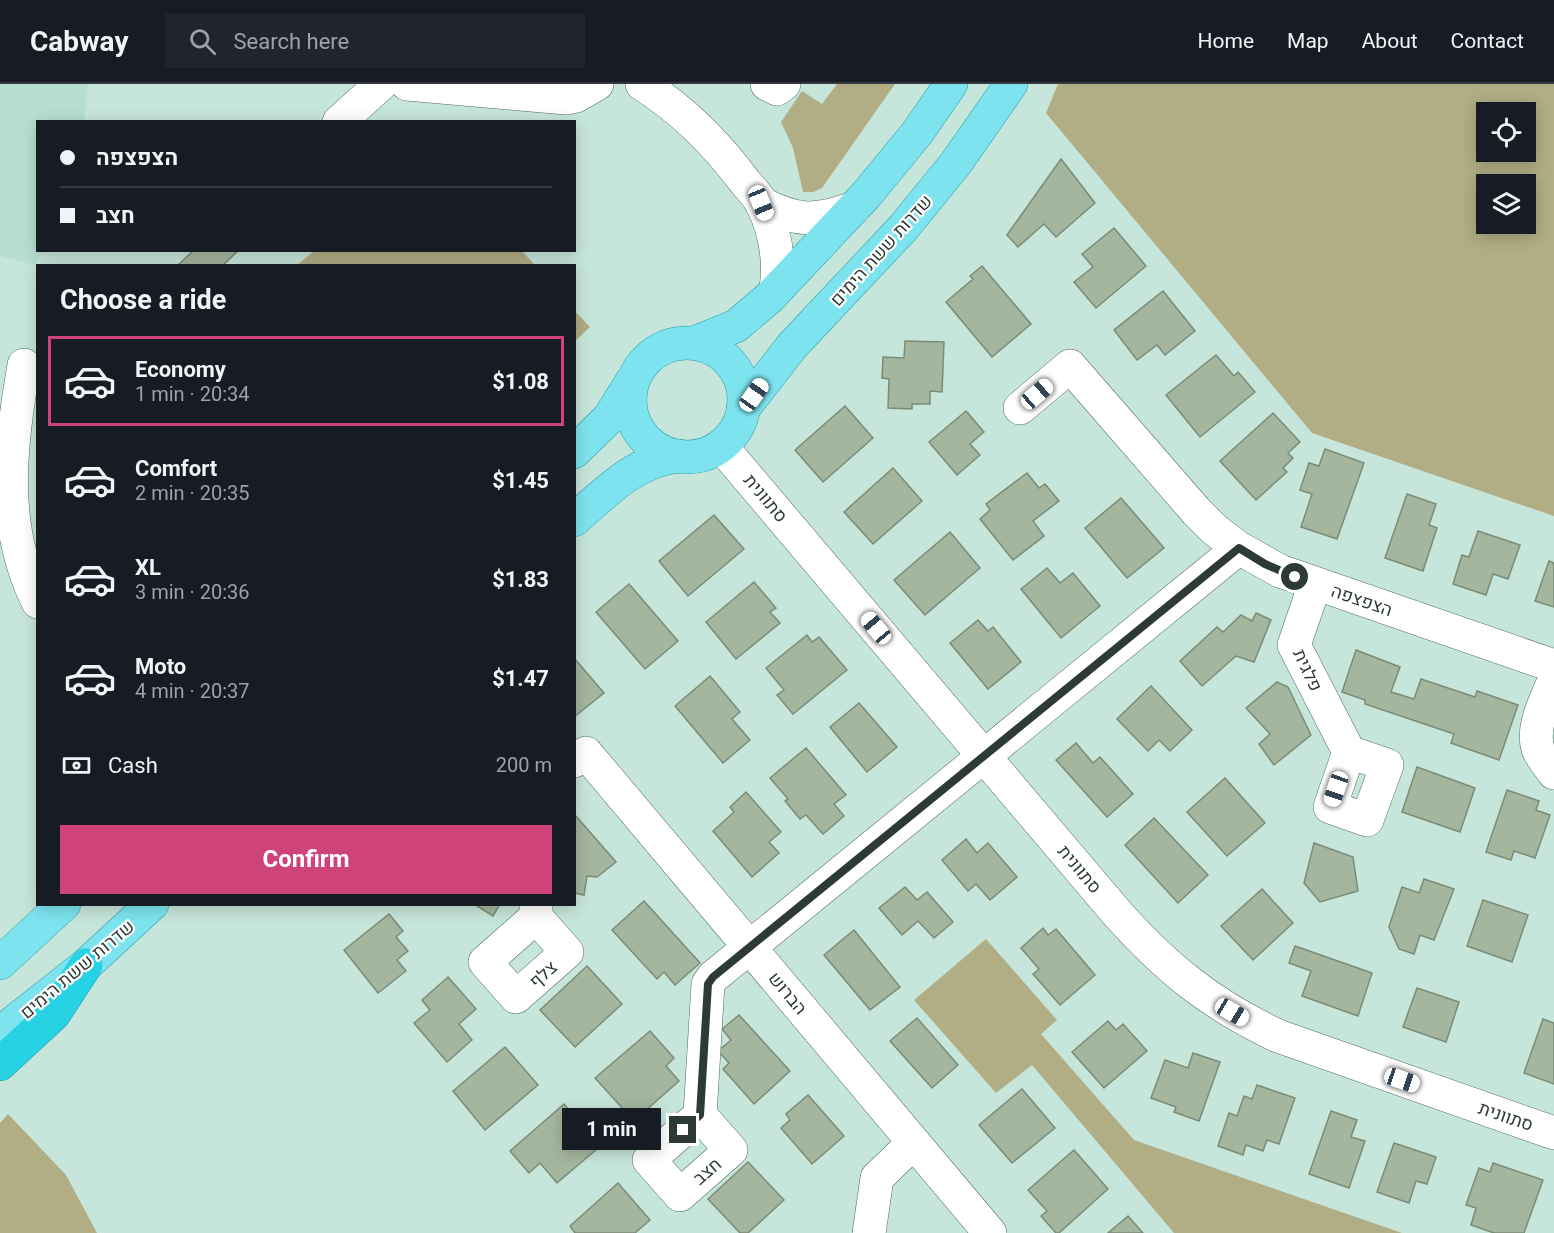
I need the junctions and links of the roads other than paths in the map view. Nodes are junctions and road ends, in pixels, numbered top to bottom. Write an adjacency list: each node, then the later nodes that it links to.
1 (381, 84): 7 (street)
2 (407, 84): 3 (street)
3 (597, 84)
4 (642, 84): 8 (street)
5 (951, 84): 9 (main road)
6 (1011, 84): 15 (main road, שדרות ששת הימים)
7 (341, 120)
8 (761, 203): 9 (street); 10 (street)
9 (854, 208): 10 (main road)
10 (776, 290): 11 (main road)
11 (694, 343): 13 (main road); 15 (main road)
12 (24, 365): 22 (street)
13 (632, 381): 17 (main road); 18 (main road)
14 (1020, 408): 20 (street, הצפצפה)
15 (743, 410): 16 (main road)
16 (721, 446): 18 (main road); 27 (street, סתוונית)
17 (576, 450)
18 (680, 456): 19 (main road)
19 (576, 518)
20 (1239, 548): 21 (street, הצפצפה); 27 (street)
21 (1315, 584): 23 (street, הצפצפה); 25 (street, פלגית)
22 (36, 598)
23 (1554, 666)
24 (1554, 680): 28 (street)
25 (1349, 752)
26 (580, 757): 31 (street, הברוש)
27 (984, 757): 31 (street); 37 (street, סתוונית)
28 (1554, 773)
29 (150, 906): 33 (main road, שדרות ששת הימים)
30 (54, 913): 32 (main road)
31 (750, 947): 36 (street); 38 (street, הברוש)
32 (0, 963)
33 (86, 965): 34 (main road, שדרות ששת הימים); 35 (highway)
34 (0, 1033)
35 (0, 1064)
36 (700, 1115)
37 (1554, 1133)
38 (914, 1143): 39 (street); 40 (street, הברוש)
39 (869, 1233)
40 (990, 1233)

